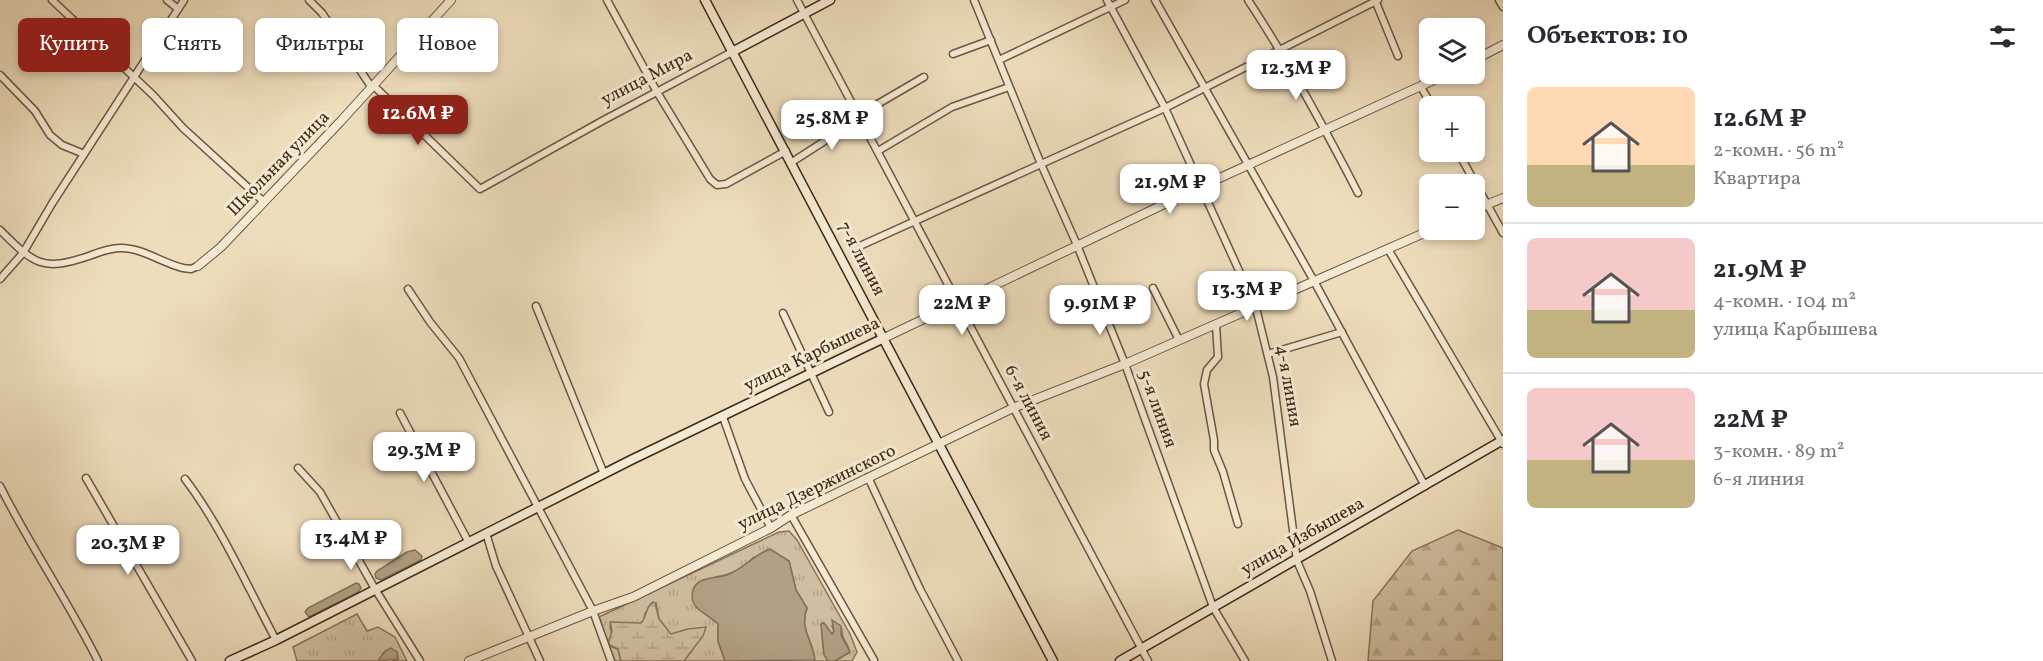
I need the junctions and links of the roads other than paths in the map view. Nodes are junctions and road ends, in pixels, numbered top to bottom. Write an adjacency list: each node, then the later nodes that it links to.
1 (52, 0): 31 (street)
2 (167, 0): 19 (street)
3 (184, 0): 19 (street)
4 (309, 0): 33 (street)
5 (451, 0): 33 (street, Школьная улица)
6 (607, 0): 37 (street)
7 (705, 0): 24 (main road, 7-я линия)
8 (798, 0): 20 (street, 6-я линия)
9 (830, 0): 20 (main road, улица Мира)
10 (974, 0): 21 (street, 5-я линия)
11 (1107, 0): 18 (street, 4-я линия)
12 (1125, 0): 18 (street)
13 (1155, 0): 35 (street)
14 (1248, 0): 23 (street)
15 (1376, 0): 23 (street); 27 (street)
16 (1500, 0): 17 (street)
17 (1503, 7)
18 (1111, 8): 28 (street); 39 (street, 4-я линия)
19 (178, 9): 31 (street)
20 (805, 13): 24 (main road, улица Мира); 40 (street, 6-я линия)
21 (991, 40): 25 (street); 28 (street, 5-я линия)
22 (1503, 45): 26 (street)
23 (1280, 48): 35 (street); 41 (street)
24 (732, 52): 37 (street, улица Мира); 42 (main road, 7-я линия)
25 (953, 54)
26 (1485, 54)
27 (1398, 56)
28 (999, 60): 34 (street, 5-я линия)
29 (0, 75): 44 (street)
30 (924, 77): 40 (street)
31 (134, 78): 44 (street); 52 (street)
32 (1426, 84): 36 (street, улица Карбышева)
33 (373, 87): 37 (street, улица Мира); 52 (street, Школьная улица)
34 (1009, 87): 43 (street); 47 (street, 5-я линия)
35 (1205, 87): 39 (street); 48 (street)
36 (1420, 87): 38 (street); 41 (street, улица Карбышева)
37 (657, 92): 42 (street)
38 (1426, 96)
39 (1165, 108): 47 (street); 49 (street, 4-я линия)
40 (858, 116): 43 (street, 6-я линия); 45 (street)
41 (1326, 129): 48 (street, улица Карбышева); 50 (street)
42 (786, 151): 45 (main road, 7-я линия)
43 (878, 151): 54 (street, 6-я линия)
44 (84, 154): 61 (street)
45 (792, 162): 73 (main road, 7-я линия)
46 (1463, 162): 53 (street)
47 (1041, 164): 54 (street); 59 (street, 5-я линия)
48 (1248, 164): 49 (street, улица Карбышева); 64 (street)
49 (1200, 187): 59 (street, улица Карбышева); 69 (street, 4-я линия)
50 (1358, 193)
51 (1503, 198): 53 (street)
52 (264, 202): 62 (street, Школьная улица)
53 (1487, 205): 56 (street)
54 (915, 221): 58 (street); 67 (street, 6-я линия)
55 (0, 230): 61 (street)
56 (1503, 232)
57 (1419, 235): 60 (street, улица Дзержинского)
58 (862, 245)
59 (1077, 245): 67 (street, улица Карбышева); 76 (street, 5-я линия)
60 (1388, 249): 64 (street, улица Дзержинского); 82 (street)
61 (23, 253): 62 (street); 63 (street)
62 (198, 266)
63 (0, 279)
64 (1314, 281): 69 (street, улица Дзержинского); 72 (street)
65 (1153, 288): 74 (street)
66 (408, 289): 91 (street)
67 (959, 303): 73 (street, улица Карбышева); 78 (street, 6-я линия)
68 (536, 306): 85 (street)
69 (1256, 308): 71 (street, улица Дзержинского); 75 (street, 4-я линия)
70 (783, 313): 77 (street)
71 (1215, 325): 74 (street, улица Дзержинского); 93 (street)
72 (1342, 332): 75 (street); 90 (street)
73 (884, 338): 77 (main road, улица Карбышева); 83 (main road, 7-я линия)
74 (1179, 340): 76 (street, улица Дзержинского)
75 (1268, 354): 97 (street, 4-я линия)
76 (1125, 364): 78 (street, улица Дзержинского); 99 (street, 5-я линия)
77 (812, 374): 79 (street); 81 (main road, улица Карбышева)
78 (1013, 408): 83 (street, улица Дзержинского); 103 (street, 6-я линия)
79 (829, 412)
80 (400, 413): 96 (street)
81 (723, 417): 85 (main road, улица Карбышева); 94 (street)
82 (1502, 442): 90 (main road, улица Избышева)
83 (940, 445): 86 (street, улица Дзержинского); 113 (main road, 7-я линия)
84 (298, 468): 98 (street)
85 (604, 474): 91 (main road, улица Карбышева)
86 (868, 477): 92 (street, улица Дзержинского); 112 (street)
87 (86, 478): 106 (street)
88 (185, 479): 102 (street)
89 (0, 486): 105 (street)
90 (1425, 486): 97 (main road, улица Избышева)
91 (539, 507): 95 (main road, улица Карбышева); 100 (street)
92 (791, 515): 94 (street, улица Дзержинского); 104 (street)
93 (1238, 524)
94 (771, 528): 100 (street, улица Дзержинского)
95 (486, 532): 96 (main road, улица Карбышева); 101 (street)
96 (468, 541): 98 (main road, улица Карбышева)
97 (1297, 561): 99 (main road, улица Избышева); 117 (street, 4-я линия)
98 (375, 589): 102 (main road, улица Карбышева); 108 (street)
99 (1213, 607): 103 (main road, улица Избышева); 116 (street, 5-я линия)
100 (593, 611): 101 (street, улица Дзержинского); 111 (street)
101 (529, 636): 109 (street, улица Дзержинского); 110 (street)
102 (276, 640): 107 (main road, улица Карбышева)
103 (1141, 648): 114 (main road, улица Избышева); 115 (street, 6-я линия)
104 (874, 660)
105 (98, 661)
106 (192, 661)
107 (230, 661)
108 (420, 661)
109 (469, 661)
110 (540, 661)
111 (611, 661)
112 (958, 661)
113 (1053, 661)
114 (1120, 661)
115 (1148, 661)
116 (1245, 661)
117 (1332, 661)

